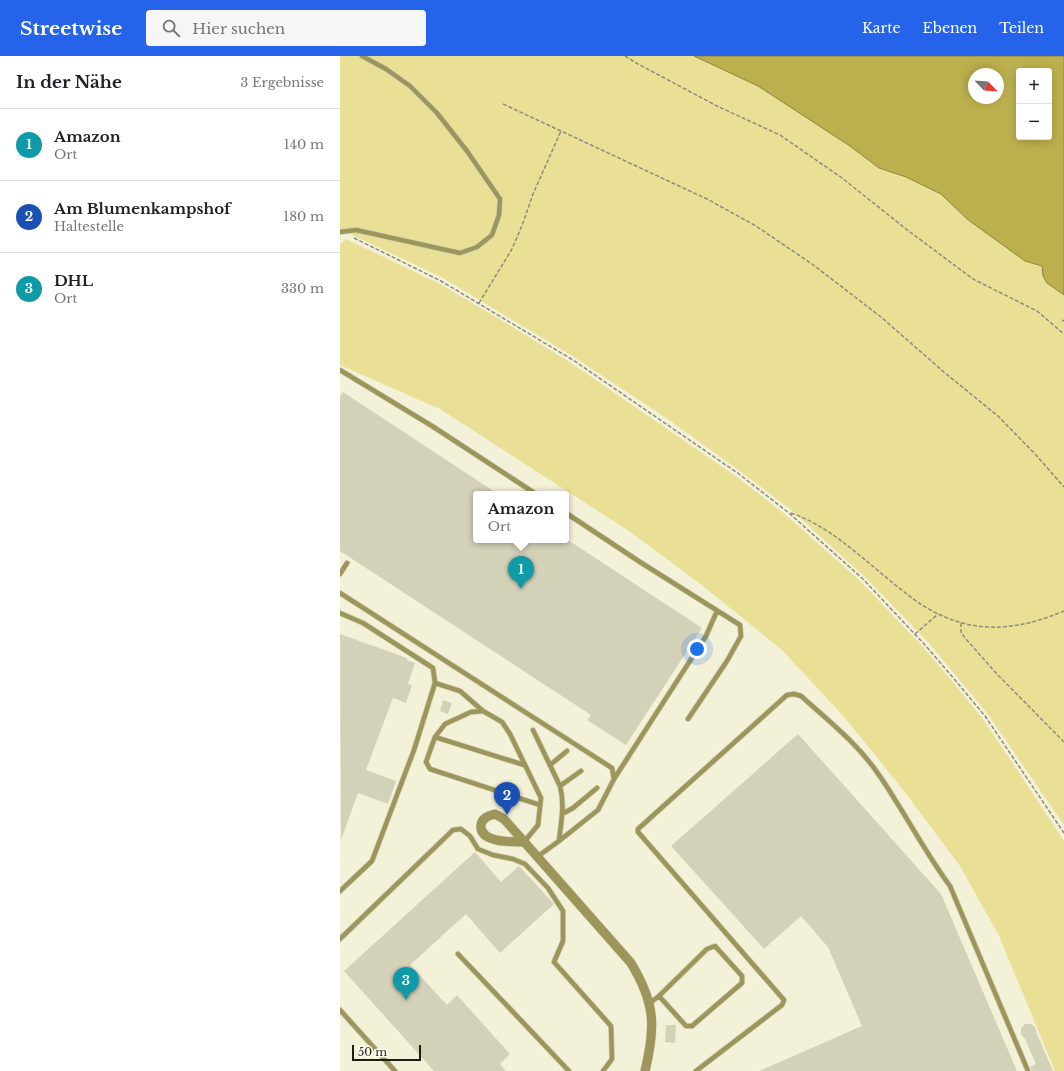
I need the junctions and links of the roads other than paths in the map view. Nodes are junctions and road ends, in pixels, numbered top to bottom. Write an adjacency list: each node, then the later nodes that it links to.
1 (362, 56): 2 (lane)
2 (340, 232)
3 (340, 370): 4 (lane)
4 (531, 491)
5 (569, 515): 9 (lane)
6 (347, 563): 7 (lane)
7 (340, 574)
8 (340, 593): 20 (lane)
9 (717, 611): 13 (lane); 20 (lane)
10 (340, 613): 11 (lane)
11 (435, 683): 12 (lane); 28 (lane)
12 (484, 711): 15 (lane); 17 (lane)
13 (688, 719)
14 (533, 730): 18 (lane)
15 (435, 737): 17 (lane); 23 (lane)
16 (567, 751): 18 (lane)
17 (524, 765): 23 (lane)
18 (550, 765): 21 (lane)
19 (581, 771): 21 (lane)
20 (614, 779): 25 (lane)
21 (560, 786): 24 (lane)
22 (597, 788): 24 (lane)
23 (540, 805): 26 (lane)
24 (562, 814): 25 (lane)
25 (559, 841): 27 (lane)
26 (524, 842): 26 (street); 27 (street)
27 (537, 857): 32 (street)
28 (340, 891)
29 (340, 939): 36 (lane)
30 (458, 954): 35 (lane)
31 (659, 996): 31 (lane); 32 (lane)
32 (650, 1003): 37 (street)
33 (340, 1010): 34 (lane)
34 (395, 1071)
35 (569, 1071)
36 (603, 1071)
37 (645, 1071)
38 (696, 1071): 39 (lane)
39 (1028, 1071)

